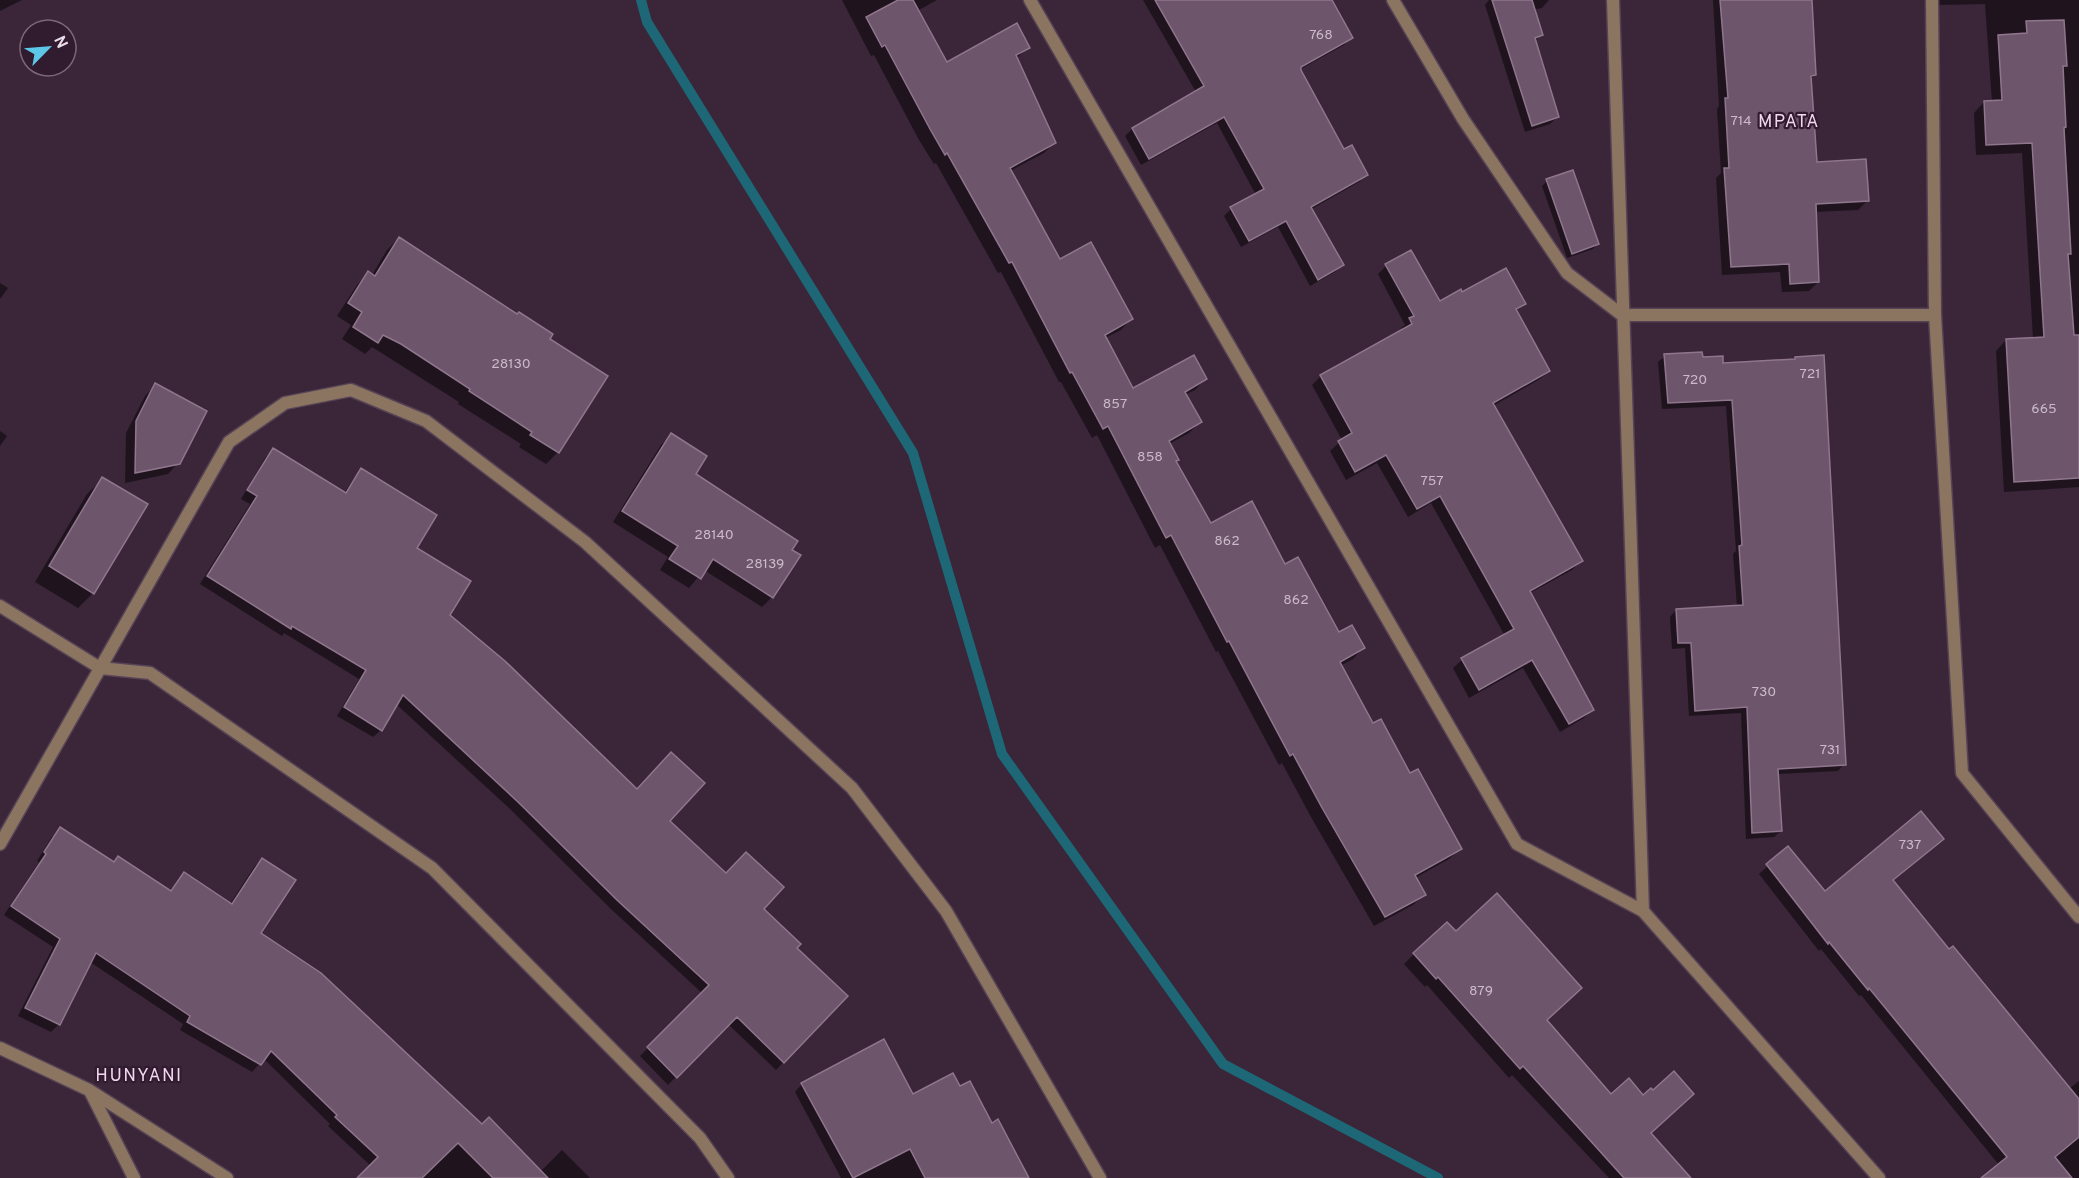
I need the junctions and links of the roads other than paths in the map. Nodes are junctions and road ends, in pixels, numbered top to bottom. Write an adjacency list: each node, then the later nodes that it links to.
1 (1030, 0): 10 (street)
2 (1393, 0): 5 (street)
3 (1613, 0): 5 (street)
4 (1932, 0): 6 (street)
5 (1622, 315): 6 (street); 10 (street)
6 (1935, 315): 11 (street)
7 (0, 606): 8 (street)
8 (100, 668): 9 (street); 16 (street); 17 (street)
9 (0, 844)
10 (1643, 911): 18 (street)
11 (2079, 917)
12 (0, 1048): 13 (street)
13 (89, 1090): 14 (street); 15 (street)
14 (135, 1178)
15 (227, 1178)
16 (728, 1178)
17 (1100, 1178)
18 (1879, 1178)

